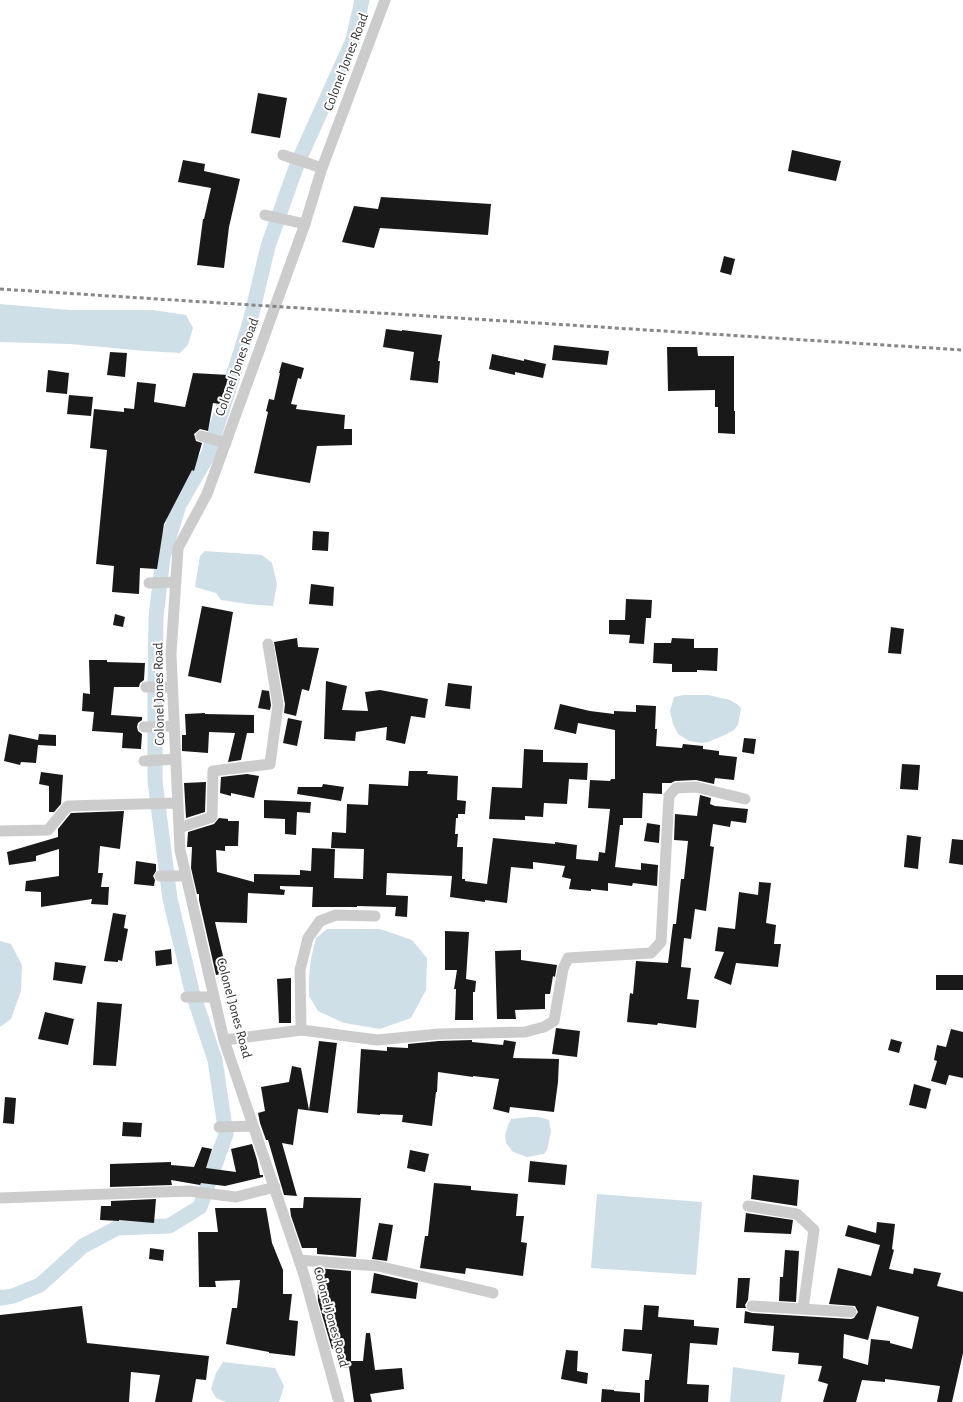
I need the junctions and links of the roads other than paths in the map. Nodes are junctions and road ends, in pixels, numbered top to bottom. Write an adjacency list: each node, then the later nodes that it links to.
1 (385, 0): 3 (street, Colonel Jones Road)
2 (283, 155): 3 (street)
3 (317, 166): 5 (street, Colonel Jones Road)
4 (265, 215): 5 (street)
5 (305, 224): 7 (street, Colonel Jones Road)
6 (201, 436): 7 (street)
7 (225, 443): 8 (street, Colonel Jones Road)
8 (175, 582): 9 (street); 12 (street, Colonel Jones Road)
9 (149, 583)
10 (268, 644): 19 (street)
11 (146, 687): 12 (street)
12 (171, 687): 13 (street, Colonel Jones Road)
13 (171, 726): 14 (street); 15 (street, Colonel Jones Road)
14 (144, 727)
15 (172, 760): 16 (street); 18 (street, Colonel Jones Road)
16 (144, 761)
17 (745, 799): 26 (street)
18 (174, 803): 19 (street, Colonel Jones Road); 20 (street)
19 (178, 828): 22 (street, Colonel Jones Road)
20 (0, 831)
21 (160, 876): 22 (street)
22 (185, 876): 25 (street, Colonel Jones Road)
23 (375, 916): 26 (street)
24 (186, 997): 25 (street)
25 (212, 997): 27 (street, Colonel Jones Road)
26 (302, 1030): 27 (street)
27 (224, 1040): 28 (street, Colonel Jones Road)
28 (248, 1126): 29 (street); 30 (street, Colonel Jones Road)
29 (219, 1127)
30 (274, 1188): 31 (street); 33 (street, Colonel Jones Road)
31 (0, 1198)
32 (748, 1206): 36 (street)
33 (299, 1260): 34 (street); 38 (street, Colonel Jones Road)
34 (493, 1293)
35 (752, 1306): 36 (street)
36 (803, 1309): 37 (street)
37 (851, 1312)
38 (339, 1402)

